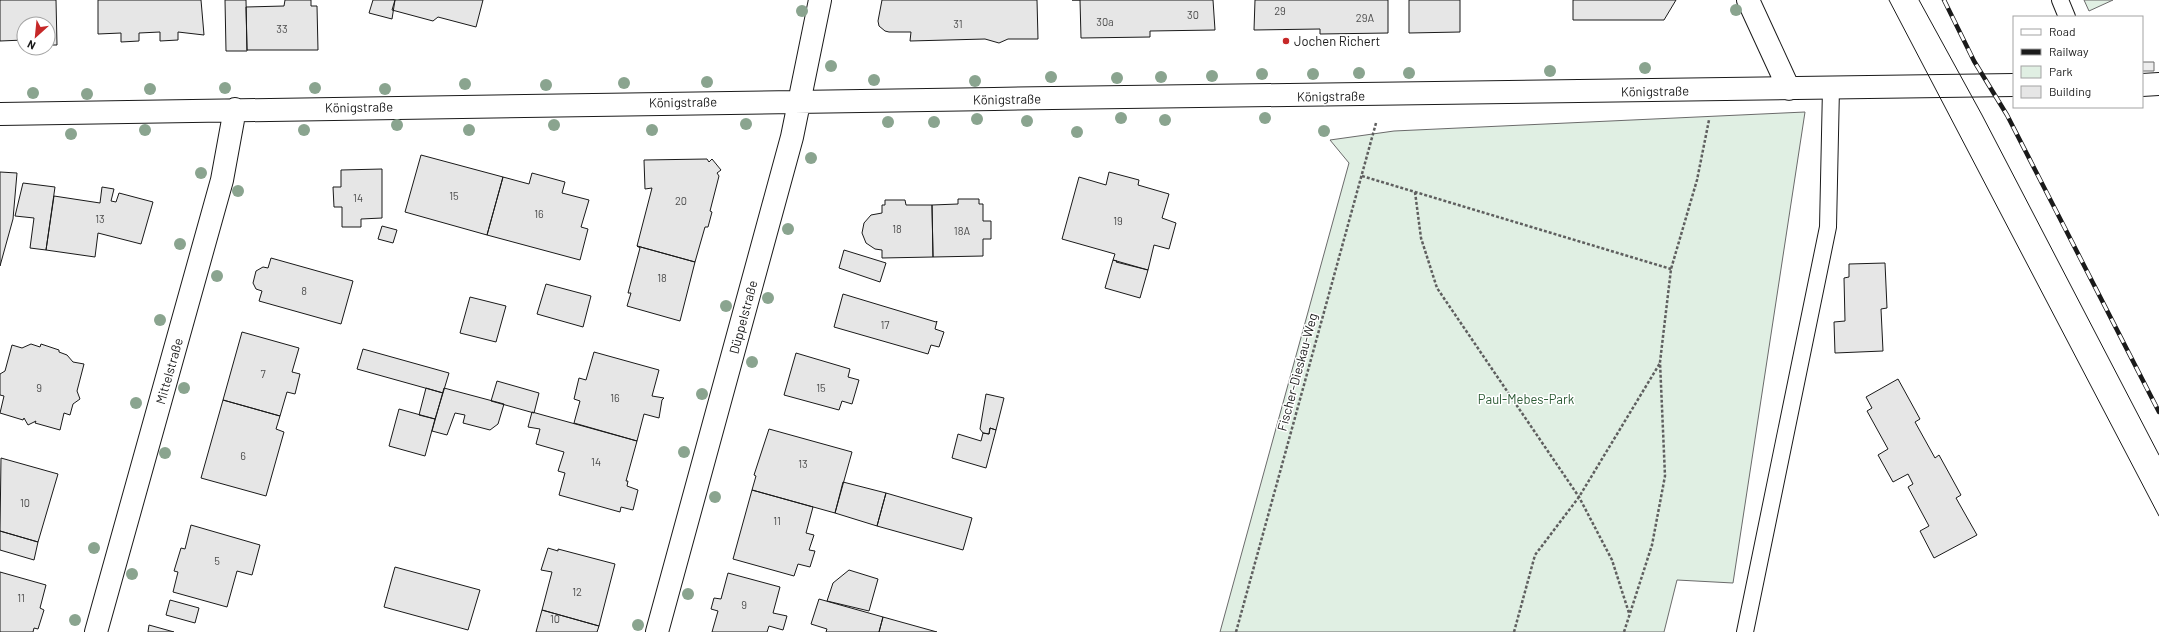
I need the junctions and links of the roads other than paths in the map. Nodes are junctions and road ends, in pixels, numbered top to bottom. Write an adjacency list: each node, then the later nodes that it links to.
1 (820, 0): 10 (street, Düppelstraße)
2 (1748, 0): 9 (street)
3 (2060, 0): 4 (lane)
4 (2067, 16)
5 (2159, 84): 7 (street)
6 (2013, 85): 8 (street, Königstraße)
7 (2143, 85)
8 (1831, 88): 9 (street, Königstraße); 15 (lane)
9 (1789, 89): 10 (street, Königstraße)
10 (800, 101): 11 (street, Königstraße); 14 (street, Düppelstraße)
11 (235, 109): 12 (street, Königstraße); 13 (street, Mittelstraße)
12 (0, 114)
13 (96, 632)
14 (657, 632)
15 (1745, 632)

